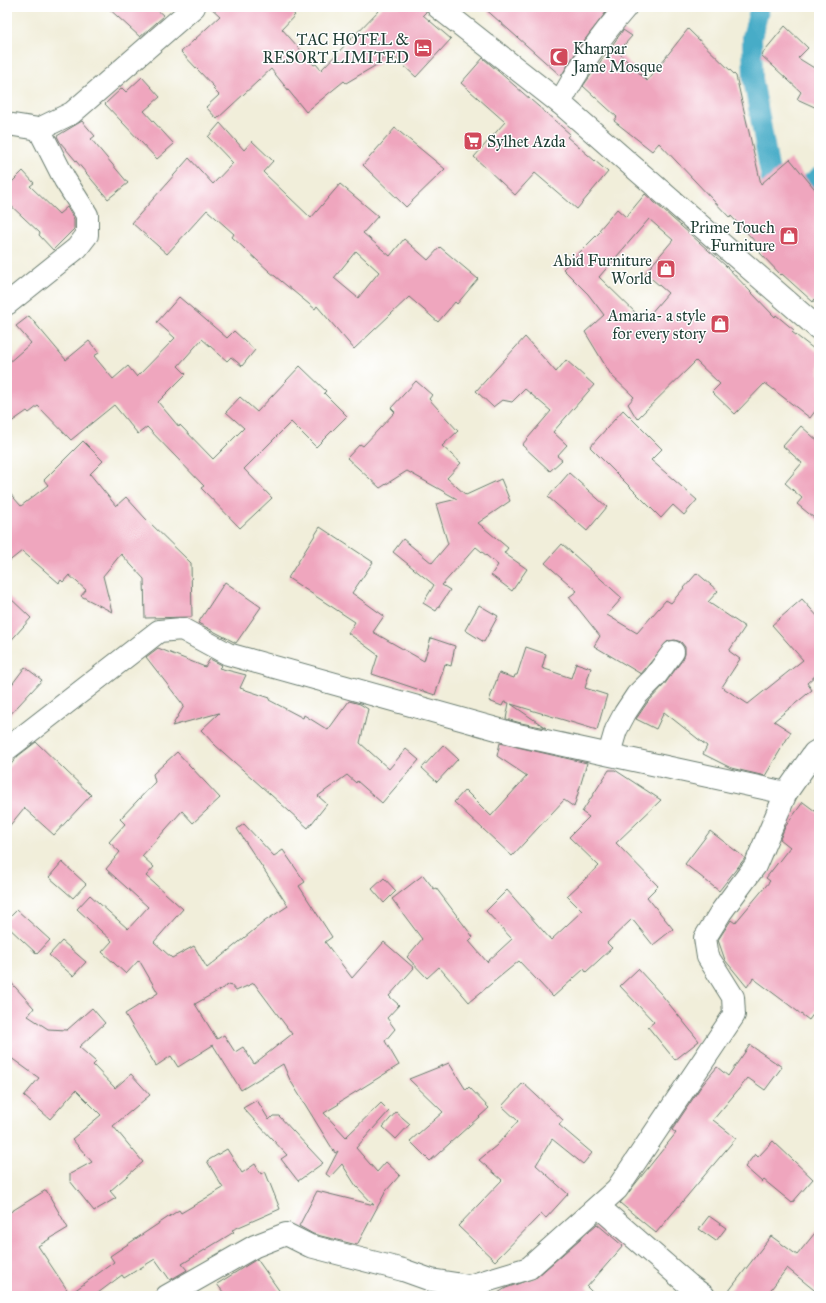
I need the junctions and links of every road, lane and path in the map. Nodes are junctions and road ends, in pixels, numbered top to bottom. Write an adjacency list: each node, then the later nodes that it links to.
1 (194, 7): 6 (main road)
2 (438, 7): 4 (main road)
3 (626, 7): 4 (main road)
4 (560, 103): 8 (main road)
5 (7, 124): 6 (main road)
6 (39, 129): 7 (main road)
7 (7, 304)
8 (819, 329)
9 (673, 652): 12 (main road)
10 (7, 749): 12 (main road)
11 (819, 750): 13 (main road)
12 (609, 754): 13 (main road)
13 (786, 793): 14 (main road)
14 (599, 1207): 15 (main road); 17 (main road)
15 (427, 1288): 16 (main road)
16 (167, 1296)
17 (704, 1296)

